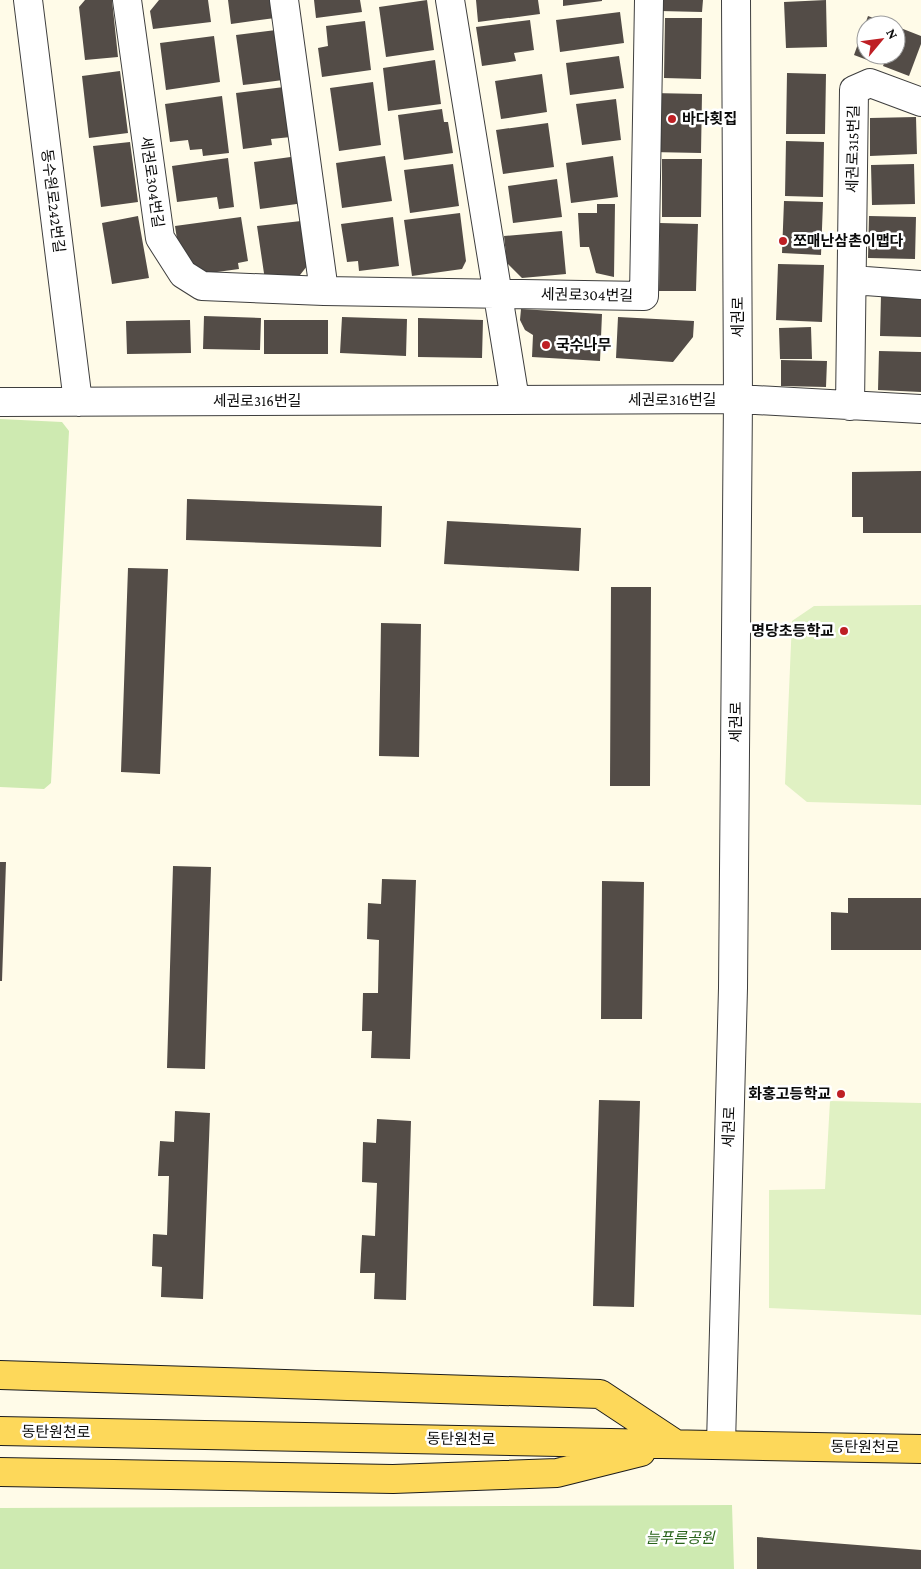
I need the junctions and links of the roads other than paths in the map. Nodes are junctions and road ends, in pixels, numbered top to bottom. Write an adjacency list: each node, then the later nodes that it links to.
1 (28, 0): 15 (street, 동수원로242번길)
2 (127, 0): 10 (street, 세권로304번길)
3 (284, 0): 10 (street)
4 (450, 0): 11 (street)
5 (649, 0): 11 (street, 세권로304번길)
6 (736, 0): 13 (street, 세권로)
7 (921, 102): 8 (street, 세권로315번길)
8 (852, 280): 9 (street); 16 (street, 세권로315번길)
9 (921, 284)
10 (324, 291): 11 (street, 세권로304번길)
11 (498, 294): 12 (street)
12 (515, 400): 13 (street, 세권로316번길); 15 (street, 세권로316번길)
13 (738, 400): 16 (street); 21 (street, 세권로)
14 (0, 402): 15 (street, 세권로316번길)
15 (78, 402)
16 (850, 406): 17 (street)
17 (921, 409)
18 (0, 1375): 20 (main road)
19 (0, 1431): 20 (main road, 동탄원천로)
20 (674, 1443): 21 (main road, 동탄원천로); 23 (main road)
21 (721, 1444): 22 (main road, 동탄원천로)
22 (921, 1449)
23 (0, 1472)

